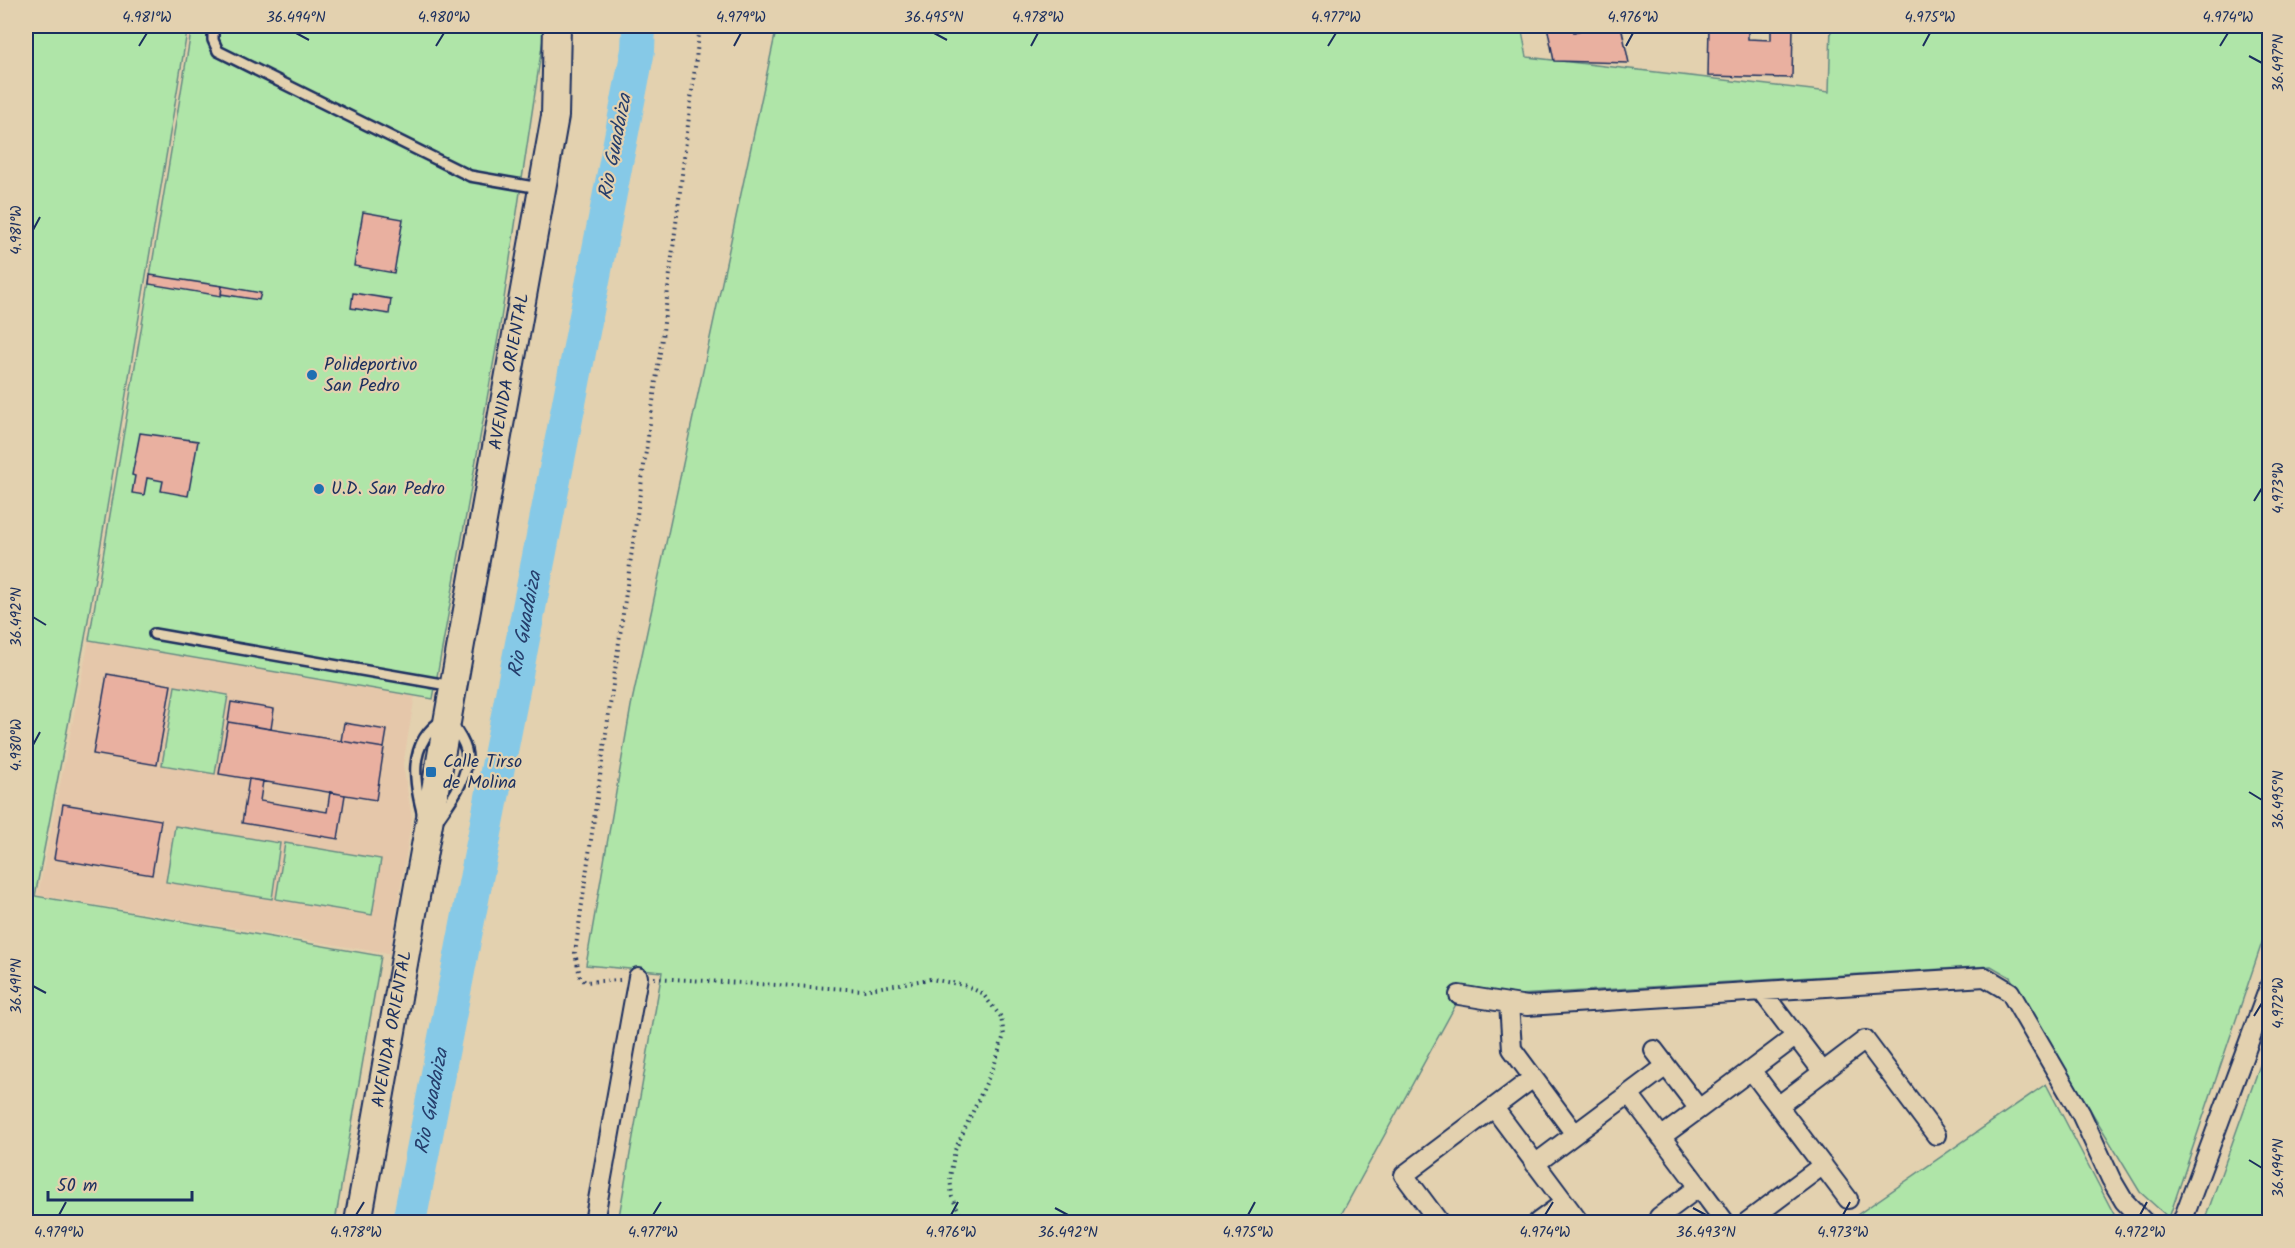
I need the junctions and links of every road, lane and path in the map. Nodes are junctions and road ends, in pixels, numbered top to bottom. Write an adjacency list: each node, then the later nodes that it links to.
1 (213, 26): 4 (lane)
2 (557, 26): 4 (street, AVENIDA ORIENTAL)
3 (700, 26): 7 (path)
4 (543, 188): 6 (street, AVENIDA ORIENTAL)
5 (154, 634): 6 (lane)
6 (453, 686): 31 (street, AVENIDA ORIENTAL)
7 (638, 977): 32 (street); 33 (path)
8 (2270, 984): 40 (street)
9 (1763, 993): 11 (street); 12 (street); 39 (street)
10 (1459, 995): 11 (street)
11 (1509, 1003): 17 (street)
12 (1796, 1036): 15 (street); 16 (street)
13 (1654, 1050): 14 (street)
14 (1666, 1066): 18 (street); 21 (street)
15 (1751, 1070): 19 (street); 21 (street)
16 (1823, 1072): 19 (street); 23 (street)
17 (1533, 1078): 20 (street); 22 (street)
18 (1629, 1094): 22 (street); 24 (street)
19 (1778, 1106): 26 (street)
20 (1494, 1108): 25 (street); 34 (street)
21 (1699, 1109): 24 (street)
22 (1575, 1134): 25 (street)
23 (1936, 1135)
24 (1661, 1137): 27 (street)
25 (1535, 1164): 29 (street)
26 (1823, 1166): 28 (street); 38 (street)
27 (1699, 1187): 30 (street); 37 (street)
28 (1848, 1199)
29 (1564, 1203): 35 (street); 36 (street)
30 (1658, 1221)
31 (358, 1222)
32 (594, 1222)
33 (964, 1222)
34 (1439, 1222)
35 (1538, 1222)
36 (1579, 1222)
37 (1725, 1222)
38 (1747, 1222)
39 (2144, 1222)
40 (2182, 1222)

